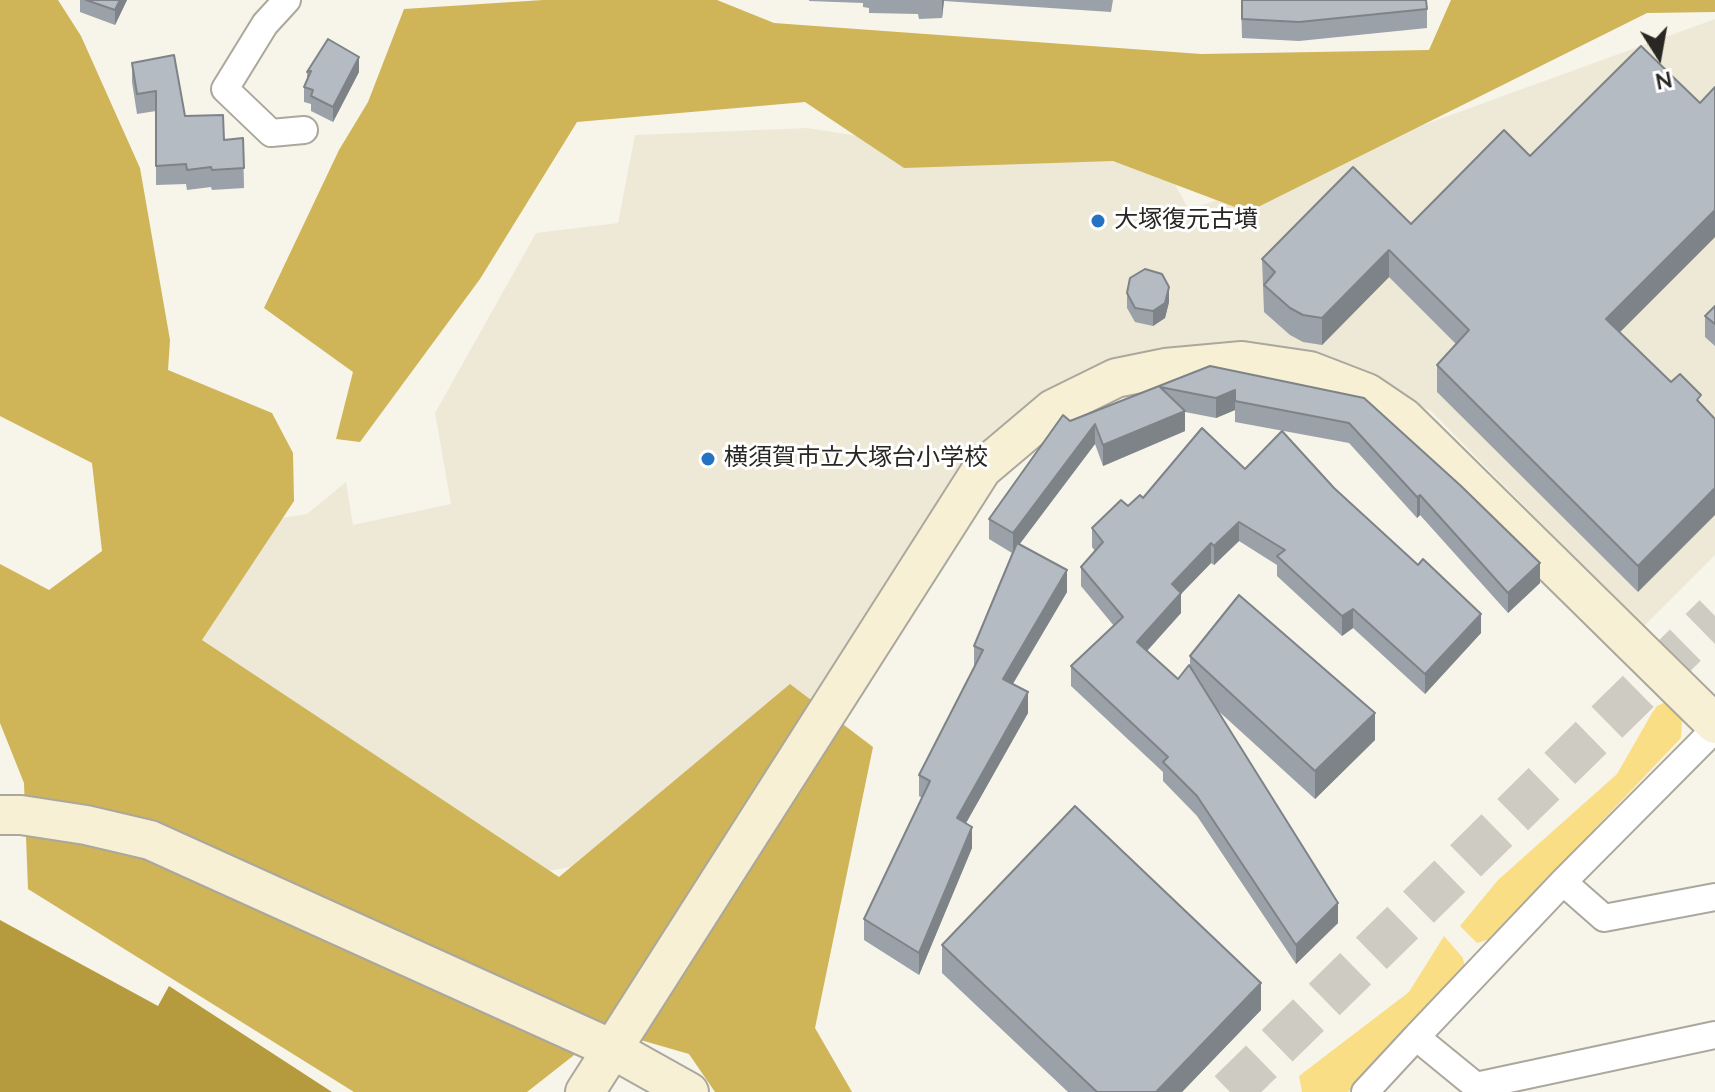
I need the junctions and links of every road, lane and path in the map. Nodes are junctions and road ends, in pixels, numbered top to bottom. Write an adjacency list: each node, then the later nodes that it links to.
1 (287, 0): 2 (street)
2 (304, 130)
3 (1715, 726): 5 (street); 9 (street)
4 (0, 815): 9 (street)
5 (1563, 882): 6 (street); 8 (street)
6 (1715, 897)
7 (1715, 1035): 8 (street)
8 (1416, 1037): 12 (street)
9 (612, 1049): 10 (street); 11 (street)
10 (585, 1092)
11 (689, 1092)
12 (1365, 1092)

